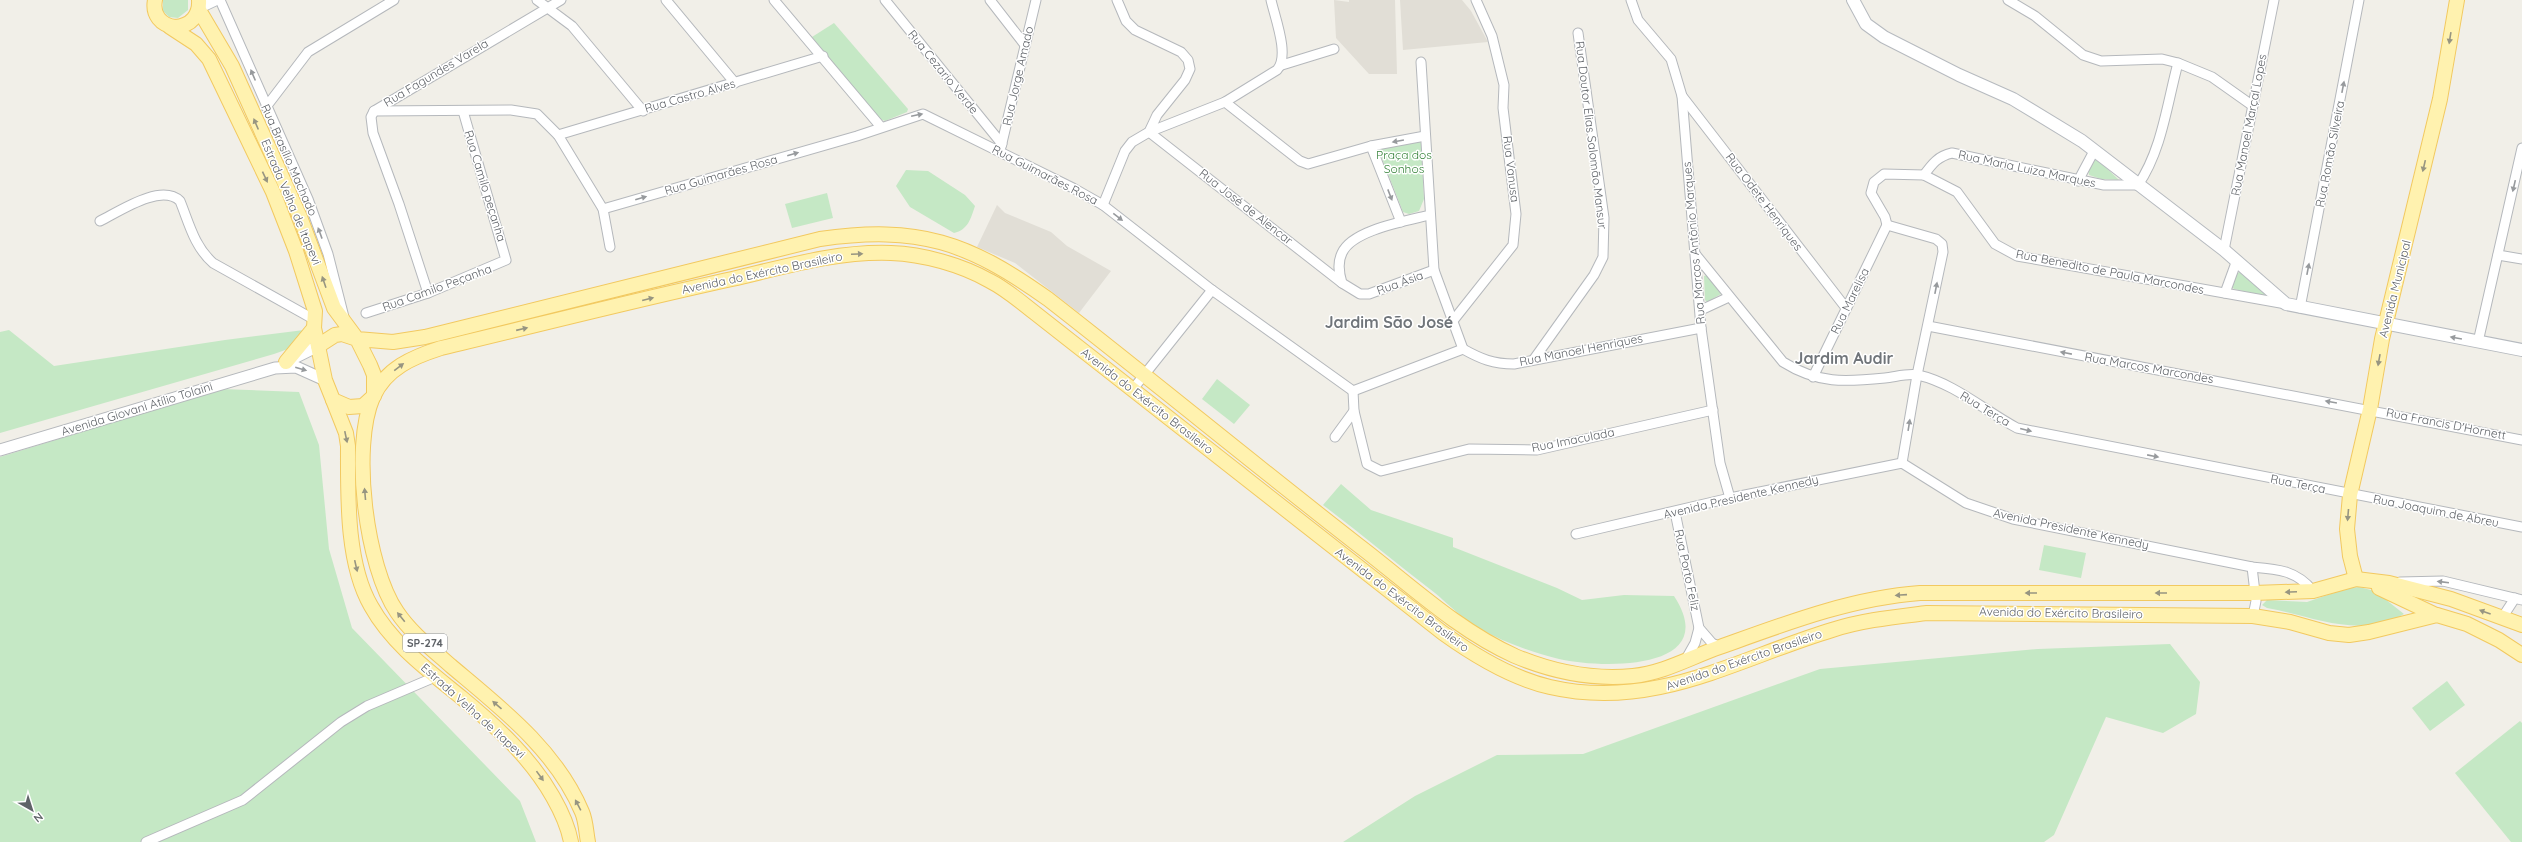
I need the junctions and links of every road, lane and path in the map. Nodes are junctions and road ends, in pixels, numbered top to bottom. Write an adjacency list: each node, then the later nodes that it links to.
1 (214, 0): 21 (main road)
2 (220, 0): 34 (street, Rua Brasílio Machado, one-way to 2)
3 (394, 0): 34 (street)
4 (537, 0): 22 (street)
5 (561, 0): 22 (street, Rua Fagundes Varela)
6 (666, 0): 31 (street)
7 (774, 0): 27 (street)
8 (885, 0): 44 (street, Rua Cezario Verde)
9 (990, 0): 25 (street)
10 (1036, 0): 25 (street, Rua Jorge Amado)
11 (1117, 0): 40 (street)
12 (1271, 0): 30 (street)
13 (1476, 0): 74 (street, Rua Vanusa)
14 (1631, 0): 32 (street, Rua Marcos Antônio Marques)
15 (1853, 0): 46 (main road)
16 (2008, 0): 29 (street)
17 (2274, 0): 35 (street, Rua Manoel Marçal Lopes)
18 (2359, 0): 71 (street, Rua Romão Silveira, one-way to 18)
19 (2457, 0): 77 (main road, Avenida Municipal, one-way to 77)
20 (151, 3): 23 (main road, Estrada Velha de Itapevi)
21 (199, 6): 23 (main road); 76 (main road, Estrada Velha de Itapevi, one-way to 21)
22 (548, 8): 36 (street, Rua Fagundes Varela); 37 (street)
23 (170, 27): 75 (main road, Estrada Velha de Itapevi, one-way to 75)
24 (1578, 33): 85 (street, Rua Doutor Elias Salomão Mansur)
25 (1025, 45): 44 (street, Rua Jorge Amado)
26 (1334, 49): 30 (street)
27 (823, 56): 31 (street, Rua Castro Alves); 39 (street)
28 (1421, 62): 42 (street)
29 (2178, 64): 35 (street); 49 (street)
30 (1282, 65): 33 (street)
31 (735, 83): 37 (street, Rua Castro Alves)
32 (1682, 96): 58 (street, Rua Marcos Antônio Marques); 70 (street, Rua Odete Henriques)
33 (1225, 102): 40 (street); 43 (street)
34 (266, 106): 76 (street, Rua Brasílio Machado, one-way to 34)
35 (2253, 106): 57 (street, Rua Manoel Marçal Lopes)
36 (374, 111): 38 (street); 66 (street, Rua Fagundes Varela)
37 (643, 111): 41 (street, Rua Castro Alves)
38 (463, 112): 41 (street); 60 (street, Rua Camilo peçanha)
39 (881, 127): 44 (street, Rua Guimarães Rosa, one-way to 44); 51 (street, Rua Guimarães Rosa, one-way to 39)
40 (1149, 132): 50 (street); 64 (street, Rua José de Alencar)
41 (558, 135): 51 (street)
42 (1425, 136): 43 (street, one-way to 43); 52 (street)
43 (1371, 146): 54 (street, one-way to 54)
44 (1001, 148): 50 (street, Rua Guimarães Rosa)
45 (2522, 148): 59 (street, one-way to 59)
46 (2094, 151): 48 (street); 49 (main road)
47 (1924, 175): 48 (street, Rua Maria Luiza Marques); 55 (street, Rua Benedito de Paula Marcondes); 67 (street, Rua Benedito de Paula Marcondes)
48 (2078, 181): 49 (street, Rua Maria Luiza Marques)
49 (2138, 185): 57 (main road)
50 (1103, 205): 65 (street, Rua Guimarães Rosa, one-way to 65)
51 (603, 209): 56 (street)
52 (1430, 215): 54 (street); 63 (street)
53 (100, 221): 75 (street)
54 (1401, 222): 64 (street)
55 (1887, 225): 70 (street, Rua Marelisa); 78 (street, one-way to 55)
56 (610, 246)
57 (2224, 250): 61 (main road)
58 (1696, 255): 68 (street, Rua Terça); 72 (street, Rua Marcos Antônio Marques)
59 (2498, 255): 62 (street); 81 (street)
60 (506, 260): 66 (street, Rua Camilo Peçanha)
61 (2237, 260): 67 (street); 69 (main road)
62 (2522, 260)
63 (1434, 270): 64 (street, Rua Ásia); 74 (street)
64 (1342, 284)
65 (1212, 290): 87 (street); 92 (street, Rua Guimarães Rosa)
66 (428, 293): 73 (street, Rua Camilo Peçanha)
67 (2225, 293): 69 (street, Rua Benedito de Paula Marcondes)
68 (1729, 297): 72 (street); 89 (street, Rua Terça)
69 (2286, 304): 71 (main road)
70 (1846, 308): 89 (street, Rua Marelisa)
71 (2300, 308): 77 (main road)
72 (1701, 310): 79 (street, Rua Marcos Antônio Marques)
73 (366, 313)
74 (1452, 322): 83 (street)
75 (315, 324): 82 (main road, Estrada Velha de Itapevi); 86 (main road)
76 (347, 324): 80 (main road, Estrada Velha de Itapevi)
77 (2387, 324): 81 (main road, one-way to 77); 95 (main road, Avenida Municipal, one-way to 95)
78 (1928, 326): 88 (street); 95 (street, Rua Marcos Marcondes, one-way to 78)
79 (1701, 328): 85 (street, Rua Manoel Henriques); 96 (street, Rua Marcos Antônio Marques)
80 (357, 339): 82 (main road); 87 (main road, Avenida do Exército Brasileiro); 93 (main road, Estrada Velha de Itapevi)
81 (2478, 342): 84 (main road)
82 (320, 344): 86 (street); 90 (main road, Estrada Velha de Itapevi)
83 (1463, 349): 85 (street, Rua Manoel Henriques); 92 (street)
84 (2522, 350)
85 (1534, 359)
86 (280, 365): 90 (street, one-way to 90); 100 (street, Avenida Giovani Atílio Tolaini)
87 (1145, 375): 91 (street); 121 (main road, Avenida do Exército Brasileiro)
88 (1917, 375): 89 (street, Rua Terça); 101 (street, one-way to 88); 102 (street, Rua Terça, one-way to 102)
89 (1813, 377)
90 (325, 380): 94 (main road, Estrada Velha de Itapevi)
91 (1133, 389): 93 (main road, Avenida do Exército Brasileiro, one-way to 91); 123 (main road, Avenida do Exército Brasileiro)
92 (1353, 391): 97 (street, Rua Imaculada)
93 (374, 396): 94 (main road); 126 (main road, Estrada Velha de Itapevi / SP-274, one-way to 93)
94 (333, 400): 122 (main road, Estrada Velha de Itapevi / SP-274, one-way to 122)
95 (2370, 409): 99 (street, Rua Francis D'Hornett); 102 (main road, Avenida Municipal)
96 (1713, 410): 97 (street, Rua Imaculada); 103 (street, Rua Marcos Antônio Marques)
97 (1354, 411): 98 (street)
98 (1336, 437)
99 (2522, 440)
100 (0, 450)
101 (1902, 463): 103 (street, Avenida Presidente Kennedy); 107 (street, Avenida Presidente Kennedy)
102 (2350, 495): 105 (street, Rua Joaquim de Abreu); 108 (main road, Avenida Municipal, one-way to 108)
103 (1730, 498): 104 (street, Avenida Presidente Kennedy)
104 (1675, 512): 106 (street, Avenida Presidente Kennedy); 117 (street, Rua Porto Feliz)
105 (2522, 527)
106 (1576, 534)
107 (2252, 567): 110 (street, Avenida Presidente Kennedy); 111 (street)
108 (2356, 579): 109 (main road, Avenida do Exército Brasileiro); 110 (main road, Avenida do Exército Brasileiro); 113 (main road)
109 (2389, 583): 112 (street, one-way to 109); 115 (main road, Avenida do Exército Brasileiro, one-way to 109)
110 (2313, 591): 111 (main road, Avenida do Exército Brasileiro, one-way to 111)
111 (2254, 593): 114 (street); 118 (main road, Avenida do Exército Brasileiro, one-way to 118)
112 (2519, 599): 115 (street)
113 (2437, 615): 114 (main road, Avenida do Exército Brasileiro); 119 (main road)
114 (2253, 616): 123 (main road, Avenida do Exército Brasileiro)
115 (2502, 618): 116 (main road, Avenida do Exército Brasileiro)
116 (2522, 625)
117 (1699, 628): 118 (street, Rua Porto Feliz); 120 (street, Rua Porto Feliz)
118 (1721, 646): 120 (main road, Avenida do Exército Brasileiro)
119 (2522, 655)
120 (1686, 659): 121 (main road, Avenida do Exército Brasileiro)
121 (1665, 669): 123 (main road)
122 (435, 677): 124 (street); 125 (main road, Estrada Velha de Itapevi / SP-274, one-way to 125)
123 (1654, 690)
124 (146, 842)
125 (571, 842)
126 (588, 842)

